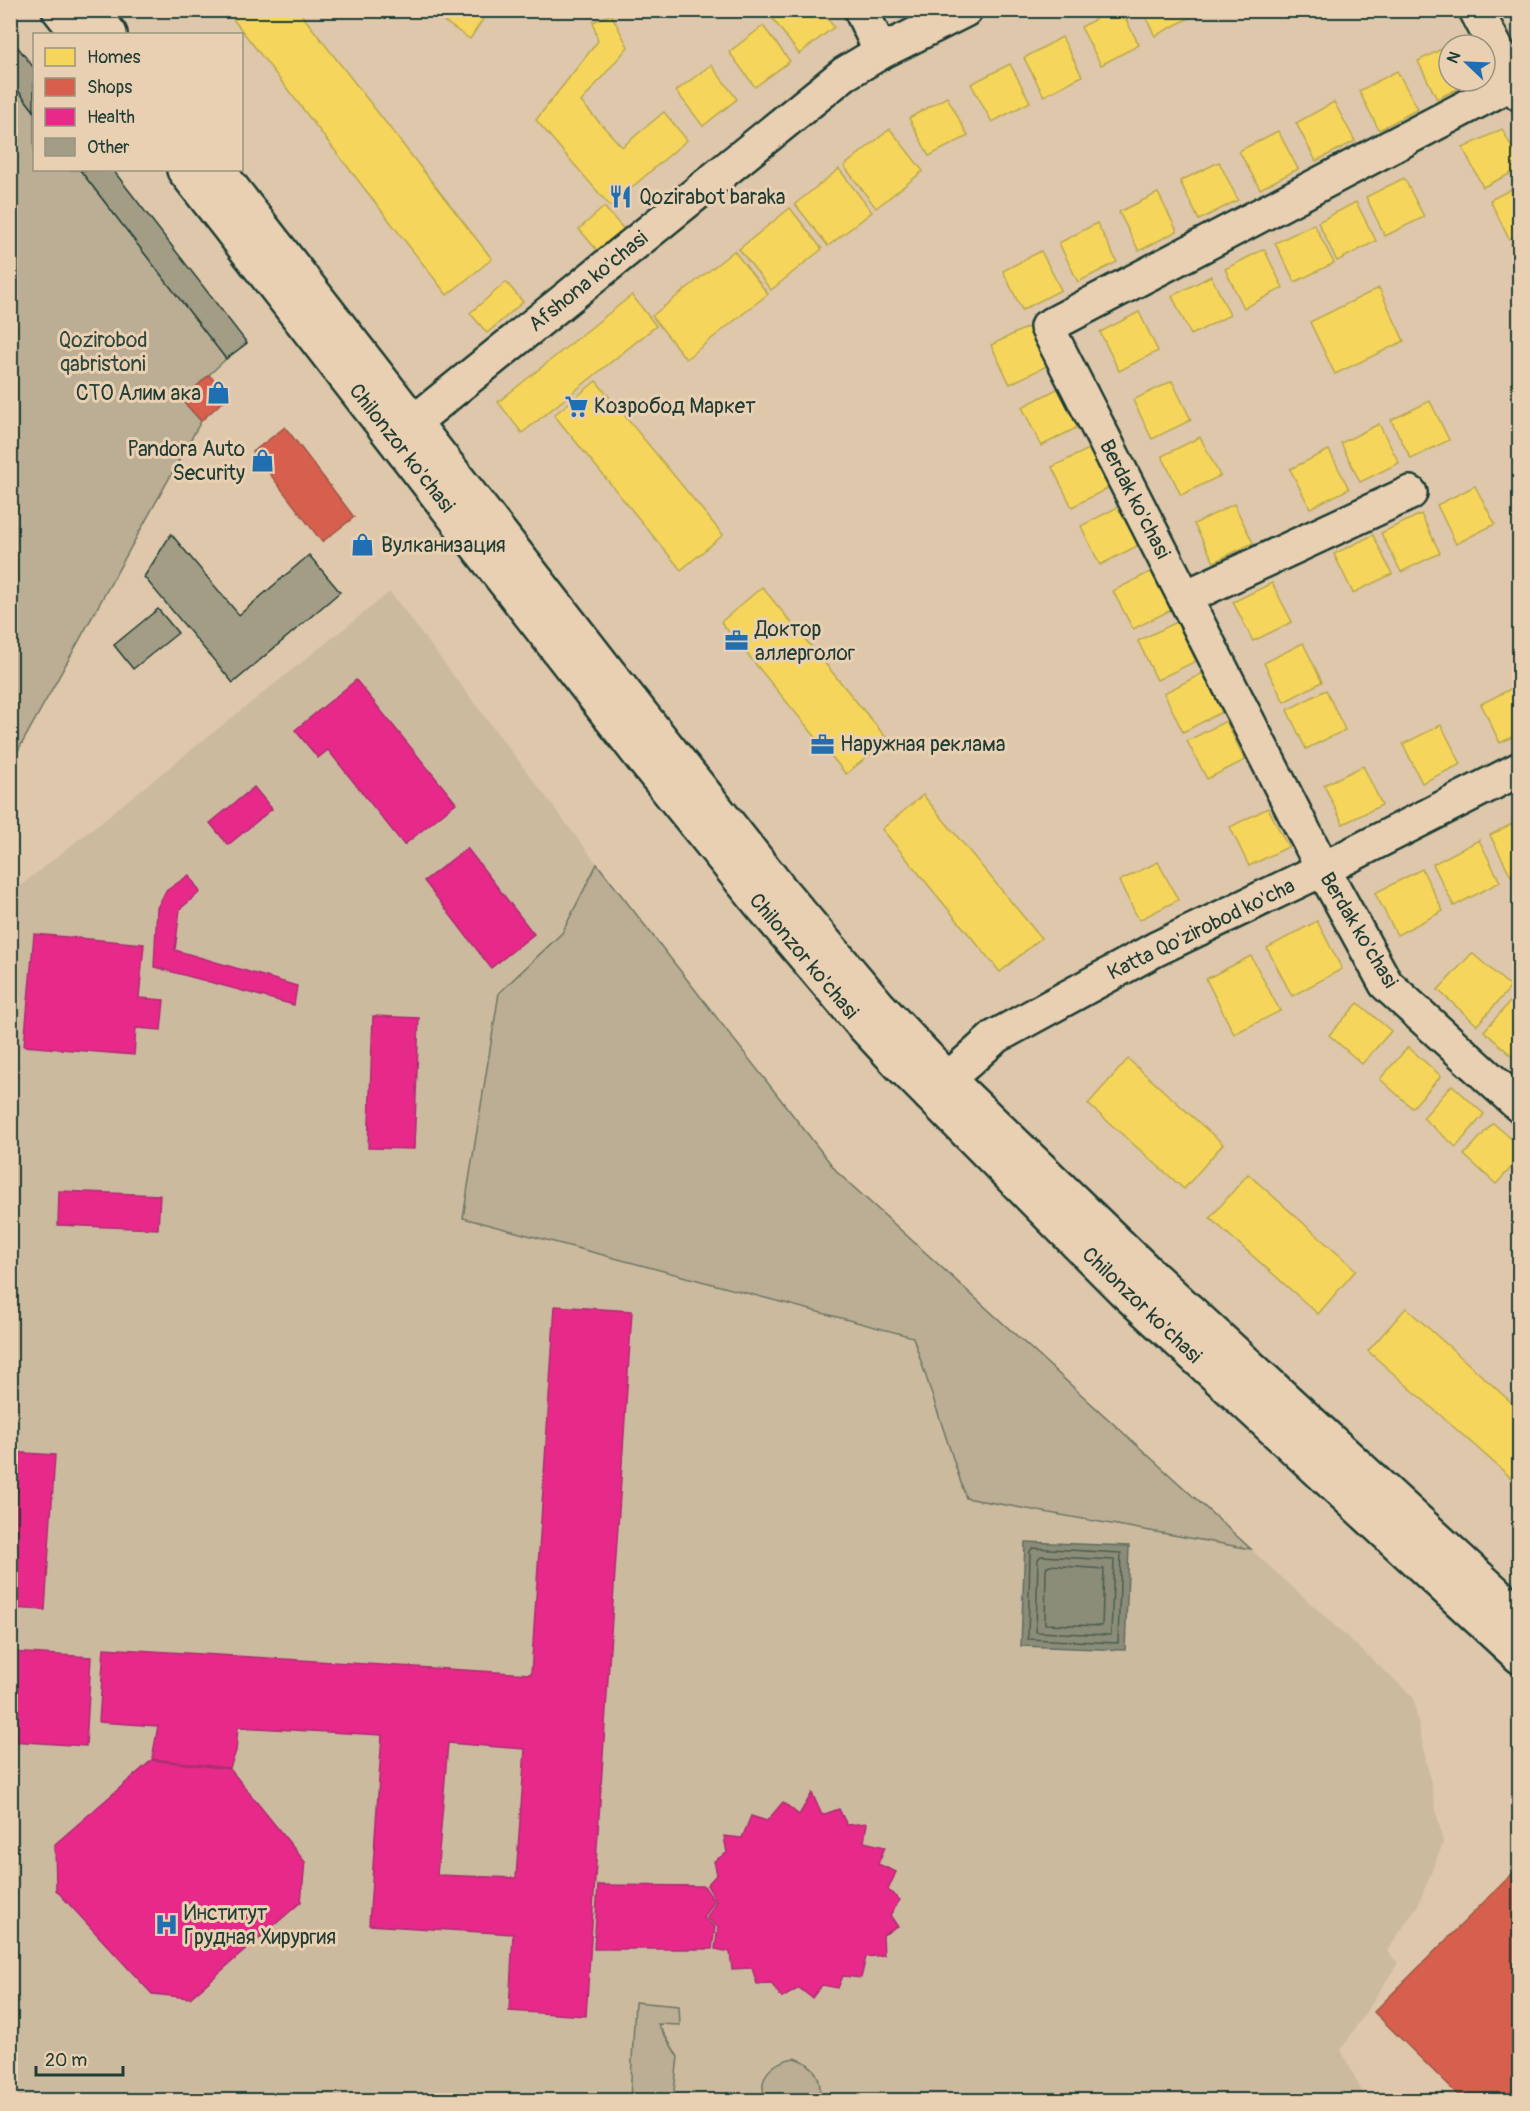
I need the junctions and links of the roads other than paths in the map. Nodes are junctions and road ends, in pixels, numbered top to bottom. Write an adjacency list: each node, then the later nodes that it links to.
1 (59, 10): 6 (street)
2 (91, 10): 7 (street)
3 (861, 10): 8 (street)
4 (965, 10): 8 (street, Afshona ko'chasi)
5 (1476, 10): 9 (street)
6 (77, 33)
7 (109, 33)
8 (881, 52): 12 (street, Afshona ko'chasi)
9 (1517, 85): 14 (street, Berdak ko'chasi)
10 (185, 171): 12 (street, Chilonzor ko'chasi)
11 (219, 171): 12 (street, Chilonzor ko'chasi)
12 (404, 430): 17 (street, Chilonzor ko'chasi)
13 (1410, 493): 14 (street)
14 (1186, 597): 16 (street, Berdak ko'chasi)
15 (1520, 769): 16 (street, Katta Qo'zirobod ko'cha)
16 (1323, 869): 17 (street, Katta Qo'zirobod ko'cha); 18 (street, Berdak ko'chasi)
17 (939, 1087): 19 (street, Chilonzor ko'chasi); 20 (street, Chilonzor ko'chasi)
18 (1520, 1106)
19 (1520, 1615)
20 (1520, 1657)

